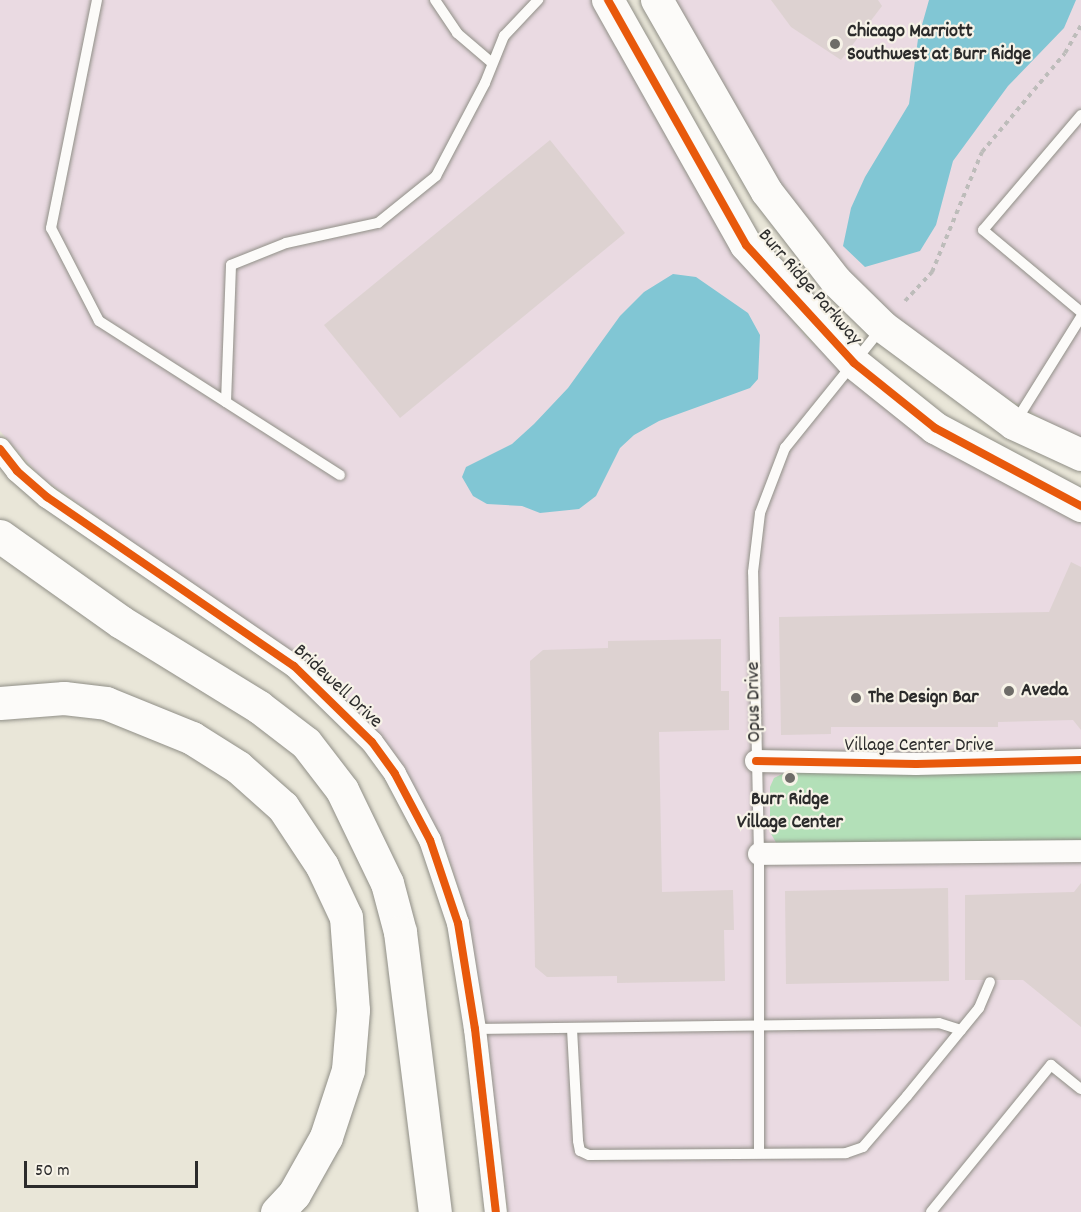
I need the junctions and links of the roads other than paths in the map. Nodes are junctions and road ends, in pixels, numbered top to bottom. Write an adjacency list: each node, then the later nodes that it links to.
1 (97, 0): 12 (lane)
2 (435, 0): 6 (lane)
3 (538, 0): 6 (lane)
4 (608, 0): 11 (street, Burr Ridge Parkway)
5 (657, 0): 10 (street, Burr Ridge Parkway)
6 (491, 62): 12 (lane)
7 (1081, 115): 8 (lane)
8 (1081, 312)
9 (1081, 317): 13 (lane)
10 (883, 327): 11 (lane, Opus Drive); 13 (street, Burr Ridge Parkway)
11 (854, 363): 17 (street, Burr Ridge Parkway); 21 (lane, Opus Drive)
12 (226, 402): 16 (lane)
13 (1014, 424): 15 (street, Burr Ridge Parkway)
14 (0, 449): 26 (street, Bridewell Drive)
15 (1081, 455)
16 (340, 475)
17 (1081, 506)
18 (0, 536): 32 (highway)
19 (0, 703): 31 (highway)
20 (1081, 760): 21 (street, Village Center Drive)
21 (756, 761): 23 (lane, Opus Drive)
22 (1081, 850): 23 (street)
23 (759, 854): 25 (lane, Opus Drive)
24 (990, 982): 28 (lane)
25 (760, 1027): 27 (lane); 28 (lane); 30 (lane, Opus Drive)
26 (475, 1029): 27 (lane); 33 (street, Bridewell Drive)
27 (572, 1029): 30 (lane)
28 (961, 1030): 30 (lane)
29 (1081, 1089): 34 (lane)
30 (759, 1153)
31 (277, 1212)
32 (435, 1212)
33 (496, 1212)
34 (931, 1212)

